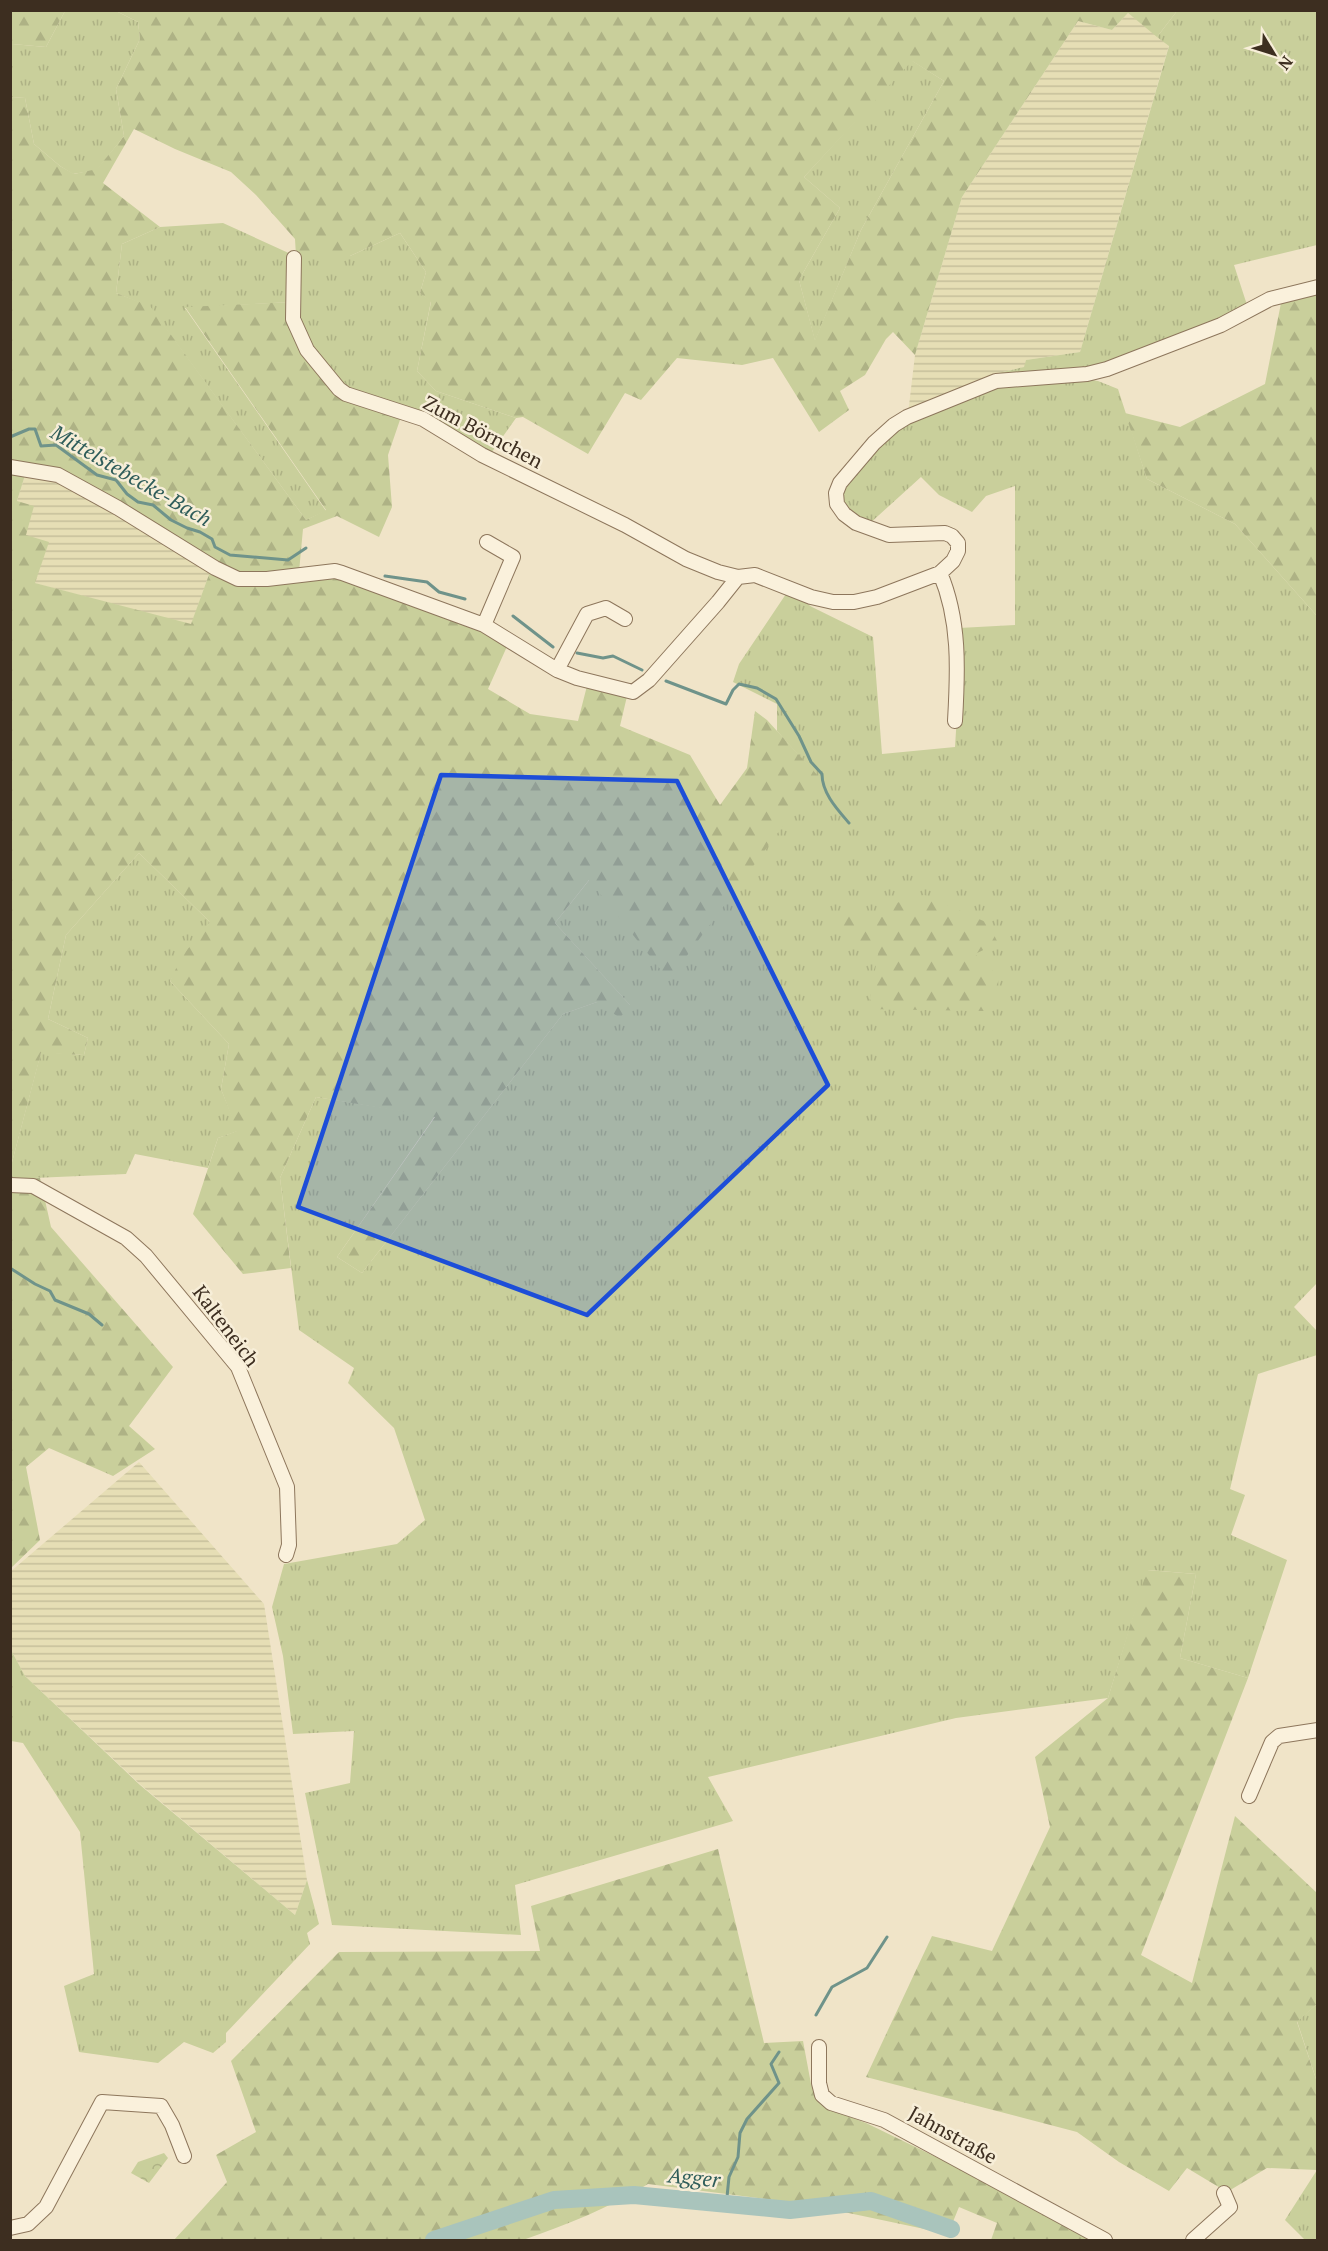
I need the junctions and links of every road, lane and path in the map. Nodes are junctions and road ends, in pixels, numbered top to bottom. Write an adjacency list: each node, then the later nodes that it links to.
1 (294, 258): 6 (street, Zum Börnchen)
2 (1317, 287): 5 (street)
3 (10, 467): 8 (street)
4 (487, 542): 8 (street)
5 (940, 573): 6 (street, Zum Börnchen); 10 (street)
6 (738, 577): 9 (street)
7 (625, 619): 9 (street)
8 (484, 625): 9 (street)
9 (557, 670)
10 (955, 721)
11 (10, 1185): 12 (street, Kalteneich)
12 (286, 1555)
13 (1317, 1730): 14 (street)
14 (1249, 1796)
15 (819, 2047): 19 (street, Jahnstraße)
16 (184, 2156): 18 (street)
17 (1224, 2193): 20 (street)
18 (10, 2229)
19 (1105, 2241)
20 (1193, 2241)

